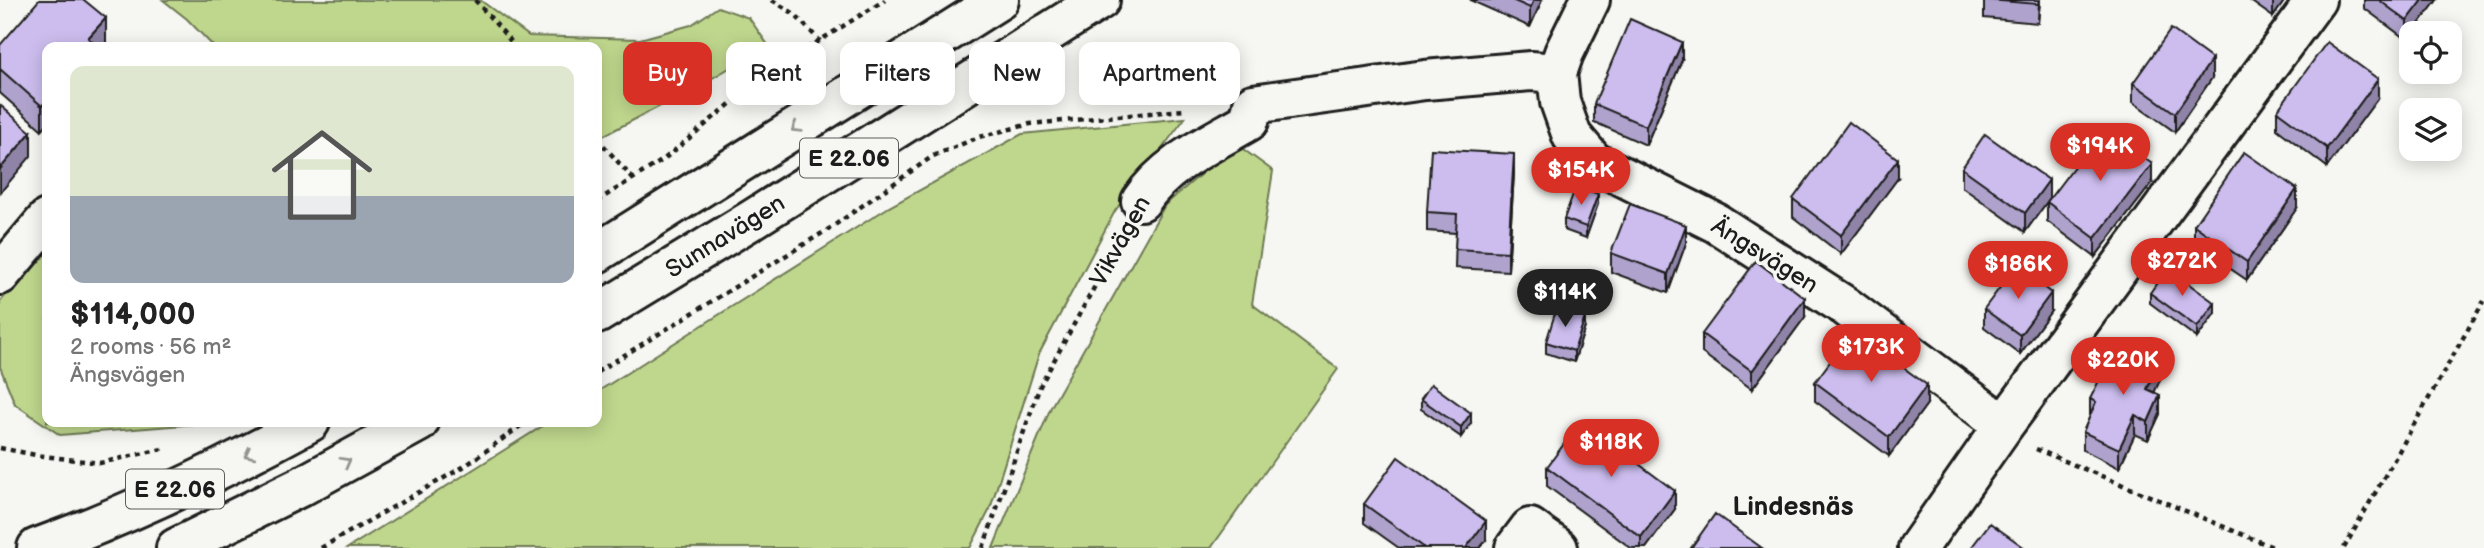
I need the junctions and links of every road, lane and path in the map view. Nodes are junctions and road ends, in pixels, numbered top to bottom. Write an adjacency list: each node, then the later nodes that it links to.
1 (474, 0): 9 (path)
2 (772, 0): 8 (path)
3 (885, 0): 8 (path)
4 (999, 0): 17 (main road, E 22.06, one-way to 17)
5 (1100, 0): 20 (main road, Sunnavägen / E 22.06)
6 (1590, 0): 10 (main road)
7 (2316, 0): 22 (main road)
8 (820, 41): 13 (path)
9 (512, 42)
10 (1557, 74): 11 (main road); 22 (main road, Ängsvägen)
11 (1253, 104): 15 (main road, Vikvägen); 21 (path)
12 (602, 144): 13 (path)
13 (633, 179): 14 (path)
14 (602, 198)
15 (1142, 201): 31 (path, Vikvägen)
16 (42, 225): 18 (main road)
17 (602, 250)
18 (0, 275)
19 (2484, 301): 36 (path)
20 (602, 311)
21 (602, 369)
22 (2004, 425): 34 (main road); 35 (path)
23 (301, 427): 28 (main road, E 22.06, one-way to 28)
24 (410, 427): 29 (main road, E 22.06, one-way to 24)
25 (519, 427): 30 (path)
26 (180, 445): 27 (path)
27 (0, 448)
28 (37, 548)
29 (176, 548)
30 (321, 548)
31 (983, 548)
32 (1515, 548): 33 (main road)
33 (1558, 548)
34 (1918, 548)
35 (2275, 548)
36 (2344, 548)

